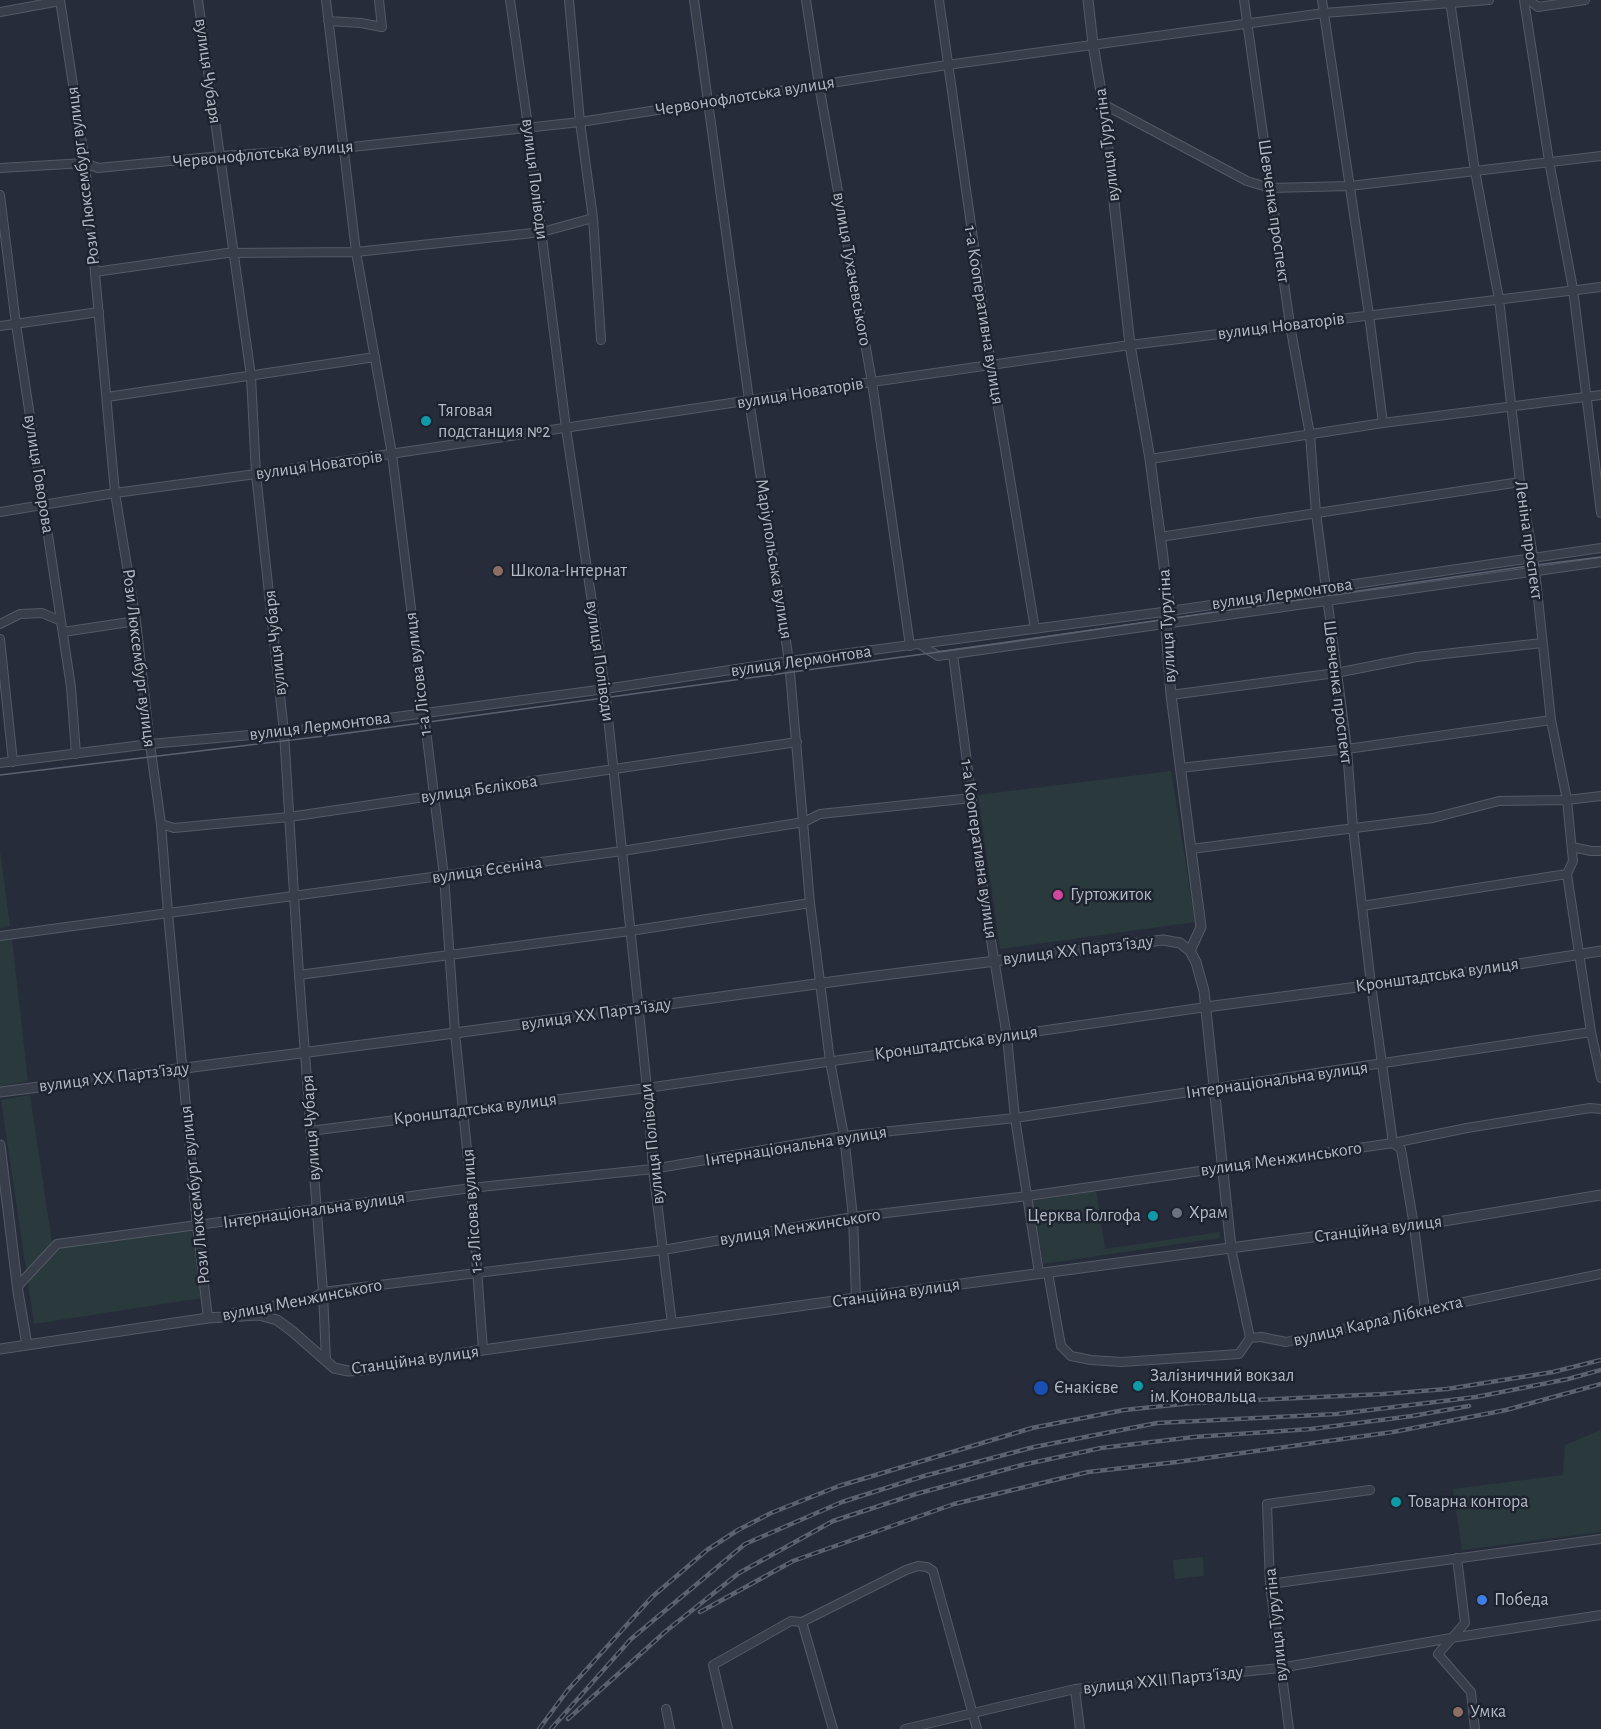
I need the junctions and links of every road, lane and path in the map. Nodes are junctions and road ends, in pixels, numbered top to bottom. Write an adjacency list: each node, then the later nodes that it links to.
1 (198, 0): 29 (street, вулиця Чубаря)
2 (326, 0): 19 (street, 1-а Лісова вулиця)
3 (379, 0): 19 (street)
4 (510, 0): 27 (street, вулиця Поліводи)
5 (569, 0): 26 (street)
6 (694, 0): 24 (street, Маріупольська вулиця)
7 (806, 0): 23 (street, вулиця Тухачевського)
8 (939, 0): 22 (street, 1-а Кооперативна вулиця)
9 (1088, 0): 21 (street, вулиця Турутіна)
10 (1244, 0): 20 (street, Шевченка проспект)
11 (1322, 0): 18 (street)
12 (1489, 0): 16 (street, Червонофлотська вулиця)
13 (1527, 0): 14 (street); 31 (street)
14 (1585, 0)
15 (60, 1): 17 (street); 32 (street, Рози Люксембург вулиця)
16 (1450, 2): 18 (street, Червонофлотська вулиця); 34 (street, Леніна проспект)
17 (0, 12)
18 (1324, 13): 20 (street, Червонофлотська вулиця); 35 (street)
19 (328, 21): 28 (street, 1-а Лісова вулиця)
20 (1248, 24): 21 (street, Червонофлотська вулиця); 36 (street, Шевченка проспект)
21 (1093, 44): 22 (street, Червонофлотська вулиця); 25 (street, вулиця Турутіна)
22 (947, 65): 23 (street, Червонофлотська вулиця); 54 (street, 1-а Кооперативна вулиця)
23 (819, 85): 24 (street, Червонофлотська вулиця); 56 (street, вулиця Тухачевського)
24 (709, 102): 26 (street, Червонофлотська вулиця); 60 (street, Маріупольська вулиця)
25 (1103, 104): 36 (street); 52 (street, вулиця Турутіна)
26 (580, 122): 27 (street, Червонофлотська вулиця); 38 (street)
27 (528, 126): 28 (street, Червонофлотська вулиця); 39 (street, вулиця Поліводи)
28 (343, 148): 29 (street, Червонофлотська вулиця); 40 (street, 1-а Лісова вулиця)
29 (221, 156): 32 (street, Червонофлотська вулиця); 41 (street, вулиця Чубаря)
30 (1601, 156): 31 (street)
31 (1550, 161): 34 (street); 44 (street)
32 (85, 164): 33 (street, Червонофлотська вулиця); 42 (street, Рози Люксембург вулиця)
33 (0, 168)
34 (1475, 171): 35 (street); 45 (street, Леніна проспект)
35 (1350, 186): 36 (street); 47 (street)
36 (1270, 188): 49 (street, Шевченка проспект)
37 (0, 195): 48 (street, вулиця Говорова)
38 (593, 218): 39 (street); 51 (street)
39 (542, 232): 40 (street); 63 (street, вулиця Поліводи)
40 (356, 252): 41 (street); 53 (street, 1-а Лісова вулиця)
41 (234, 254): 42 (street); 55 (street, вулиця Чубаря)
42 (94, 272): 46 (street, Рози Люксембург вулиця)
43 (1601, 287): 44 (street, вулиця Новаторів)
44 (1573, 290): 45 (street, вулиця Новаторів); 58 (street)
45 (1499, 299): 47 (street, вулиця Новаторів); 61 (street, Леніна проспект)
46 (99, 312): 48 (street); 59 (street, Рози Люксембург вулиця)
47 (1369, 315): 49 (street, вулиця Новаторів); 62 (street)
48 (16, 324): 50 (street); 70 (street, вулиця Говорова)
49 (1290, 325): 52 (street, вулиця Новаторів); 64 (street, Шевченка проспект)
50 (0, 326)
51 (601, 340)
52 (1130, 345): 54 (street, вулиця Новаторів); 66 (street, вулиця Турутіна)
53 (375, 357): 55 (street); 65 (street, 1-а Лісова вулиця)
54 (991, 365): 56 (street, вулиця Новаторів); 86 (street, 1-а Кооперативна вулиця)
55 (250, 376): 59 (street); 67 (street, вулиця Чубаря)
56 (872, 382): 60 (street, вулиця Новаторів); 91 (street, вулиця Тухачевського)
57 (1601, 395): 58 (street)
58 (1588, 397): 61 (street); 73 (street)
59 (107, 398): 69 (street, Рози Люксембург вулиця)
60 (749, 400): 63 (street, вулиця Новаторів); 93 (street, Маріупольська вулиця)
61 (1512, 406): 62 (street); 68 (street, Леніна проспект)
62 (1383, 423): 64 (street)
63 (566, 428): 65 (street, вулиця Новаторів); 95 (street, вулиця Поліводи)
64 (1310, 435): 66 (street); 72 (street, Шевченка проспект)
65 (392, 454): 67 (street, вулиця Новаторів); 97 (street, 1-а Лісова вулиця)
66 (1150, 459): 74 (street, вулиця Турутіна)
67 (256, 474): 69 (street, вулиця Новаторів); 99 (street, вулиця Чубаря)
68 (1521, 482): 72 (street); 76 (street, Леніна проспект)
69 (116, 493): 70 (street, вулиця Новаторів); 83 (street, Рози Люксембург вулиця)
70 (44, 506): 71 (street, вулиця Новаторів); 82 (street, вулиця Говорова)
71 (0, 512)
72 (1316, 513): 74 (street); 79 (street, Шевченка проспект)
73 (1601, 513)
74 (1160, 537): 81 (street, вулиця Турутіна)
75 (1601, 548): 76 (street, вулиця Лермонтова)
76 (1533, 557): 78 (street, Леніна проспект); 79 (street, вулиця Лермонтова)
77 (1601, 562): 78 (street, вулиця Лермонтова)
78 (1534, 570): 80 (street, вулиця Лермонтова); 89 (street, Леніна проспект)
79 (1326, 587): 80 (street, Шевченка проспект); 81 (street, вулиця Лермонтова)
80 (1327, 600): 84 (street, вулиця Лермонтова); 94 (street, Шевченка проспект)
81 (1170, 610): 84 (street, вулиця Турутіна); 86 (street, вулиця Лермонтова)
82 (61, 621): 85 (street); 87 (street, вулиця Говорова)
83 (136, 621): 87 (street); 101 (street, Рози Люксембург вулиця)
84 (1166, 623): 92 (street, вулиця Лермонтова); 96 (street, вулиця Турутіна)
85 (0, 624)
86 (1035, 629): 90 (street, вулиця Лермонтова)
87 (63, 632): 103 (street, вулиця Говорова)
88 (0, 640): 104 (street)
89 (1542, 642): 94 (street); 98 (street, Леніна проспект)
90 (920, 645): 91 (street, вулиця Лермонтова); 92 (street)
91 (910, 646): 93 (street, вулиця Лермонтова)
92 (953, 654): 110 (street, 1-а Кооперативна вулиця)
93 (789, 661): 95 (street, вулиця Лермонтова); 100 (street, Маріупольська вулиця)
94 (1336, 673): 96 (street); 102 (street, Шевченка проспект)
95 (605, 689): 97 (street, вулиця Лермонтова); 107 (street, вулиця Поліводи)
96 (1171, 695): 106 (street, вулиця Турутіна)
97 (423, 712): 99 (street, вулиця Лермонтова); 108 (street, 1-а Лісова вулиця)
98 (1551, 720): 102 (street); 111 (street, Леніна проспект)
99 (284, 732): 101 (street, вулиця Лермонтова); 112 (street, вулиця Чубаря)
100 (797, 742): 107 (street, вулиця Бєлікова); 113 (street, Маріупольська вулиця)
101 (150, 744): 103 (street, вулиця Лермонтова); 114 (street, Рози Люксембург вулиця)
102 (1347, 749): 106 (street); 115 (street, Шевченка проспект)
103 (76, 754): 104 (street, вулиця Лермонтова)
104 (13, 762): 105 (street, вулиця Лермонтова)
105 (0, 763)
106 (1180, 768): 117 (street, вулиця Турутіна)
107 (614, 770): 108 (street, вулиця Бєлікова); 118 (street, вулиця Поліводи)
108 (434, 796): 112 (street, вулиця Бєлікова); 121 (street, 1-а Лісова вулиця)
109 (1601, 796): 111 (street)
110 (972, 798): 113 (street, вулиця Єсеніна); 132 (street, 1-а Кооперативна вулиця)
111 (1567, 800): 115 (street); 116 (street, Леніна проспект)
112 (289, 817): 114 (street, вулиця Бєлікова); 122 (street, вулиця Чубаря)
113 (804, 822): 118 (street, вулиця Єсеніна); 123 (street, Маріупольська вулиця)
114 (161, 824): 125 (street, Рози Люксембург вулиця)
115 (1353, 828): 117 (street); 124 (street, Шевченка проспект)
116 (1572, 847): 119 (street); 120 (street, Леніна проспект)
117 (1191, 849): 128 (street, вулиця Турутіна)
118 (622, 851): 121 (street, вулиця Єсеніна); 126 (street, вулиця Поліводи)
119 (1601, 851)
120 (1567, 874): 124 (street); 131 (street, Леніна проспект)
121 (444, 876): 122 (street, вулиця Єсеніна); 130 (street, 1-а Лісова вулиця)
122 (294, 897): 125 (street, вулиця Єсеніна); 133 (street, вулиця Чубаря)
123 (810, 903): 126 (street); 134 (street, Маріупольська вулиця)
124 (1362, 906): 135 (street, Шевченка проспект)
125 (168, 913): 127 (street, вулиця Єсеніна); 144 (street, Рози Люксембург вулиця)
126 (630, 931): 130 (street); 137 (street, вулиця Поліводи)
127 (0, 936)
128 (1190, 951): 132 (street, вулиця XX Партз'їзду); 136 (street)
129 (1601, 951): 131 (street, Кронштадтська вулиця)
130 (450, 954): 133 (street); 139 (street, 1-а Лісова вулиця)
131 (1580, 954): 135 (street, Кронштадтська вулиця); 138 (street, Леніна проспект)
132 (995, 960): 134 (street, вулиця XX Партз'їзду); 140 (street, 1-а Кооперативна вулиця)
133 (299, 975): 141 (street, вулиця Чубаря)
134 (820, 983): 137 (street, вулиця XX Партз'їзду); 142 (street, Маріупольська вулиця)
135 (1371, 985): 136 (street, Кронштадтська вулиця); 143 (street, Шевченка проспект)
136 (1206, 1007): 140 (street, Кронштадтська вулиця); 147 (street)
137 (639, 1008): 139 (street, вулиця XX Партз'їзду); 146 (street, вулиця Поліводи)
138 (1591, 1032): 143 (street, Інтернаціональна вулиця); 145 (street, Леніна проспект)
139 (455, 1034): 141 (street, вулиця XX Партз'їзду); 150 (street, 1-а Лісова вулиця)
140 (1007, 1037): 142 (street, Кронштадтська вулиця); 151 (street, 1-а Кооперативна вулиця)
141 (306, 1053): 144 (street, вулиця XX Партз'їзду); 152 (street, вулиця Чубаря)
142 (830, 1061): 146 (street, Кронштадтська вулиця); 153 (street, Маріупольська вулиця)
143 (1383, 1064): 147 (street, Інтернаціональна вулиця); 154 (street, Шевченка проспект)
144 (183, 1068): 148 (street, вулиця XX Партз'їзду); 163 (street, Рози Люксембург вулиця)
145 (1601, 1078)
146 (647, 1088): 150 (street, Кронштадтська вулиця); 157 (street, вулиця Поліводи)
147 (1215, 1089): 151 (street, Інтернаціональна вулиця); 156 (street)
148 (0, 1092)
149 (1601, 1108): 154 (street, вулиця Менжинського)
150 (464, 1110): 152 (street, Кронштадтська вулиця); 158 (street, 1-а Лісова вулиця)
151 (1015, 1118): 153 (street, Інтернаціональна вулиця); 160 (street, 1-а Кооперативна вулиця)
152 (310, 1131): 161 (street, вулиця Чубаря)
153 (844, 1136): 157 (street, Інтернаціональна вулиця); 162 (street, Маріупольська вулиця)
154 (1394, 1143): 156 (street, вулиця Менжинського); 164 (street, Шевченка проспект)
155 (0, 1145): 170 (street)
156 (1221, 1168): 160 (street, вулиця Менжинського); 165 (street)
157 (653, 1169): 158 (street, Інтернаціональна вулиця); 166 (street, вулиця Поліводи)
158 (471, 1188): 161 (street, Інтернаціональна вулиця); 167 (street, 1-а Лісова вулиця)
159 (1601, 1195): 164 (street, Станційна вулиця)
160 (1028, 1196): 162 (street, вулиця Менжинського); 168 (street, 1-а Кооперативна вулиця)
161 (317, 1209): 163 (street, Інтернаціональна вулиця); 171 (street, вулиця Чубаря)
162 (853, 1217): 166 (street, вулиця Менжинського); 172 (street, Маріупольська вулиця)
163 (197, 1226): 170 (street, Інтернаціональна вулиця); 174 (street, Рози Люксембург вулиця)
164 (1414, 1226): 165 (street, Станційна вулиця); 173 (street, Шевченка проспект)
165 (1231, 1248): 168 (street, Станційна вулиця); 176 (street)
166 (663, 1250): 167 (street, вулиця Менжинського); 175 (street, вулиця Поліводи)
167 (477, 1273): 171 (street, вулиця Менжинського); 179 (street, 1-а Лісова вулиця)
168 (1043, 1273): 172 (street, Станційна вулиця); 176 (street)
169 (1601, 1274): 173 (street, вулиця Карла Лібкнехта)
170 (17, 1287): 177 (street)
171 (323, 1292): 174 (street, вулиця Менжинського); 180 (street, вулиця Чубаря)
172 (856, 1298): 175 (street, Станційна вулиця)
173 (1425, 1310): 176 (street, вулиця Карла Лібкнехта)
174 (208, 1318): 177 (street, вулиця Менжинського); 180 (street, Станційна вулиця)
175 (672, 1324): 179 (street, Станційна вулиця)
176 (1250, 1338)
177 (27, 1345): 178 (street, вулиця Менжинського)
178 (0, 1348)
179 (483, 1350): 180 (street, Станційна вулиця)
180 (326, 1361)
181 (1370, 1490): 184 (street, вулиця Турутіна)
182 (1601, 1539): 183 (street)
183 (1457, 1558): 184 (street); 187 (street)
184 (1270, 1584): 188 (street, вулиця Турутіна)
185 (1601, 1615): 187 (street, вулиця XXII Партз'їзду)
186 (802, 1622): 191 (street); 193 (street); 194 (street)
187 (1451, 1638): 188 (street, вулиця XXII Партз'їзду); 199 (street)
188 (1280, 1668): 189 (street, вулиця XXII Партз'їзду); 198 (street, вулиця Турутіна)
189 (1075, 1689): 191 (street, вулиця XXII Партз'їзду); 197 (street)
190 (666, 1709): 192 (street)
191 (972, 1713): 195 (street, вулиця XXII Партз'їзду); 196 (street)
192 (670, 1729)
193 (728, 1729)
194 (833, 1729)
195 (905, 1729)
196 (976, 1729)
197 (1080, 1729)
198 (1289, 1729)
199 (1475, 1729)

